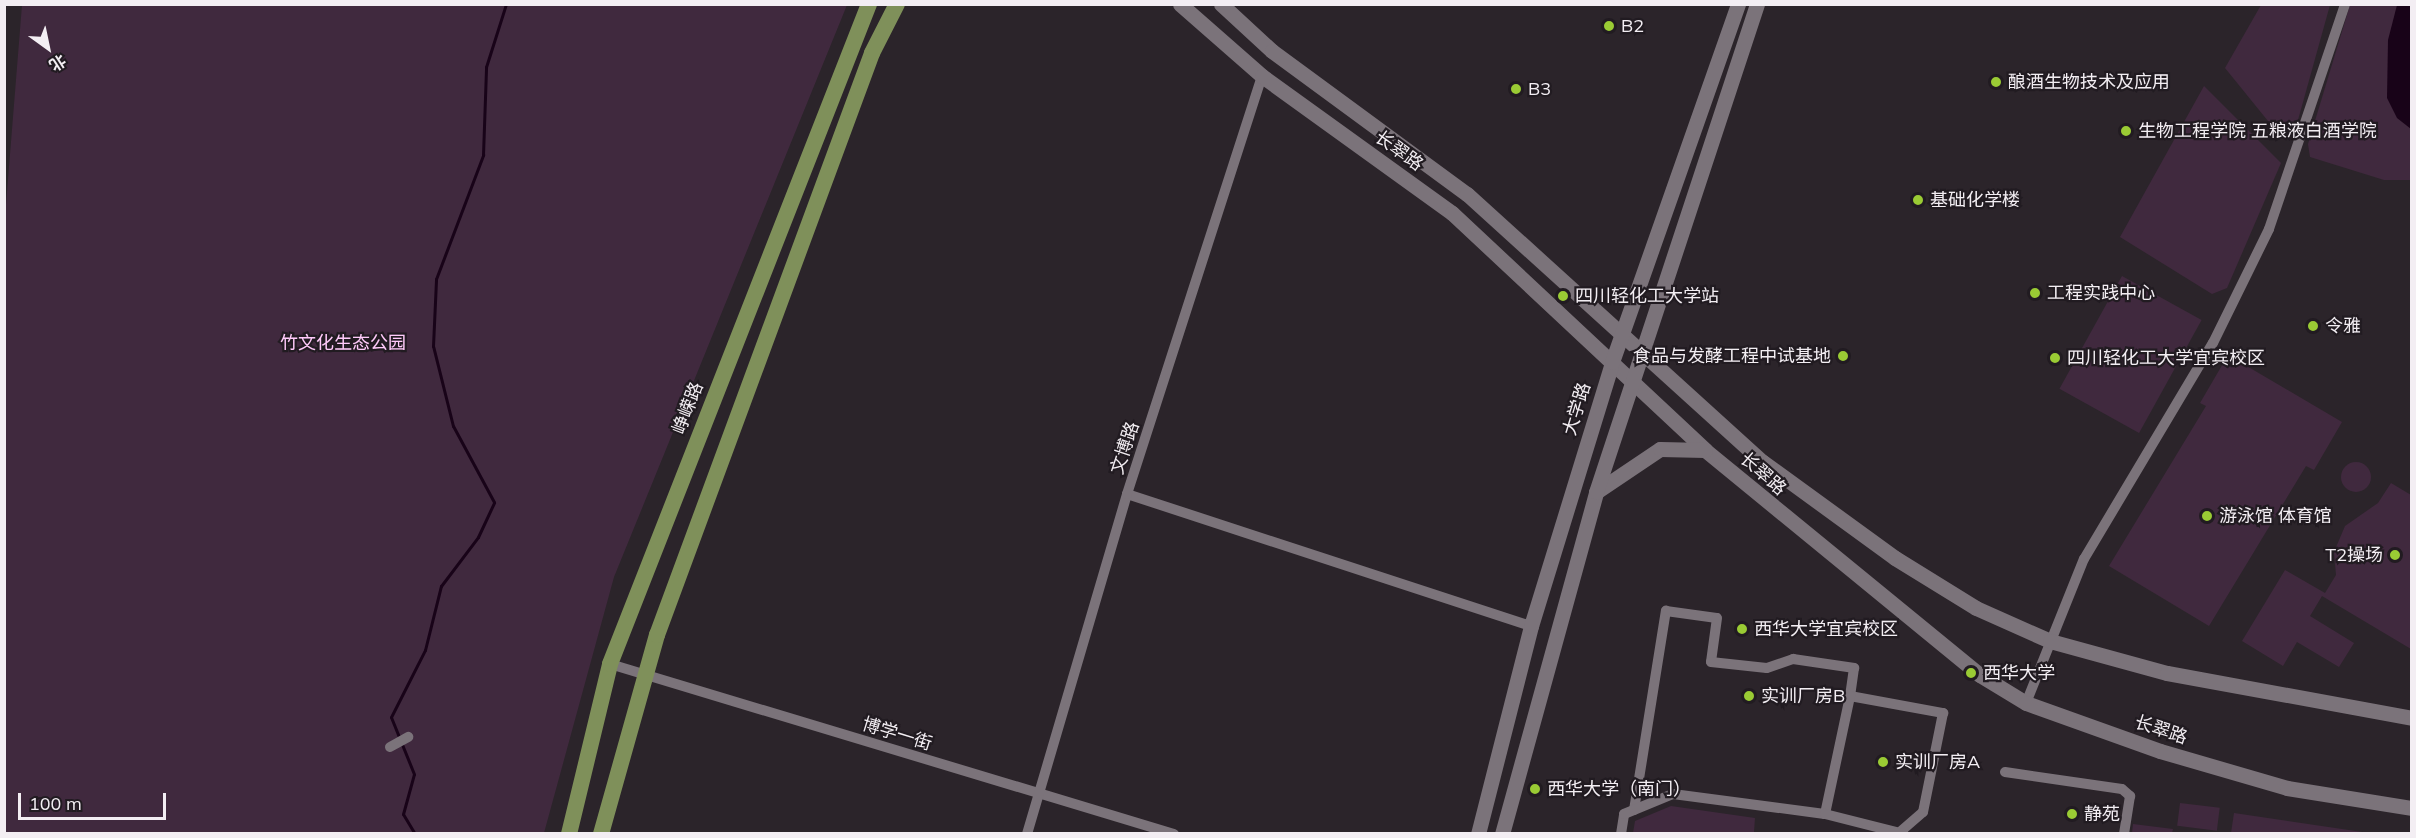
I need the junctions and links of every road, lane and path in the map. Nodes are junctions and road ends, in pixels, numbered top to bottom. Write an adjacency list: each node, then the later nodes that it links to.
1 (869, 4): 18 (main road, 峥嵘路)
2 (897, 4): 19 (main road)
3 (1180, 4): 8 (main road, 长翠路)
4 (1221, 4): 9 (main road, 长翠路)
5 (1738, 4): 9 (main road, 大学路)
6 (1757, 4): 10 (main road)
7 (2345, 4): 17 (street)
8 (1262, 76): 11 (main road, 长翠路); 15 (street, 文博路)
9 (1621, 335): 10 (main road, 长翠路); 11 (main road, 大学路)
10 (1641, 353): 12 (main road); 17 (main road, 长翠路)
11 (1612, 362): 12 (main road, 长翠路); 16 (main road, 大学路)
12 (1632, 380): 13 (main road, 长翠路); 14 (main road)
13 (1705, 450): 14 (main road); 21 (main road, 长翠路)
14 (1596, 492): 36 (main road)
15 (1127, 494): 16 (street); 26 (street, 文博路)
16 (1531, 626): 35 (main road, 大学路)
17 (2050, 641): 21 (street); 22 (main road, 长翠路)
18 (610, 664): 19 (street, 博学一街); 31 (main road, 峥嵘路)
19 (645, 676): 26 (street, 博学一街); 32 (main road)
20 (1850, 696): 28 (street); 29 (street); 30 (street)
21 (2026, 703): 27 (main road, 长翠路)
22 (2412, 718)
23 (408, 737): 24 (street)
24 (390, 747)
25 (2005, 772): 38 (street)
26 (1036, 793): 33 (street, 文博路); 34 (street, 博学一街)
27 (2412, 808)
28 (1635, 810): 29 (street); 37 (street)
29 (1825, 814): 30 (street)
30 (1903, 832)
31 (569, 834)
32 (600, 834)
33 (1027, 834)
34 (1174, 834)
35 (1478, 834)
36 (1502, 834)
37 (1621, 834)
38 (2124, 834)

